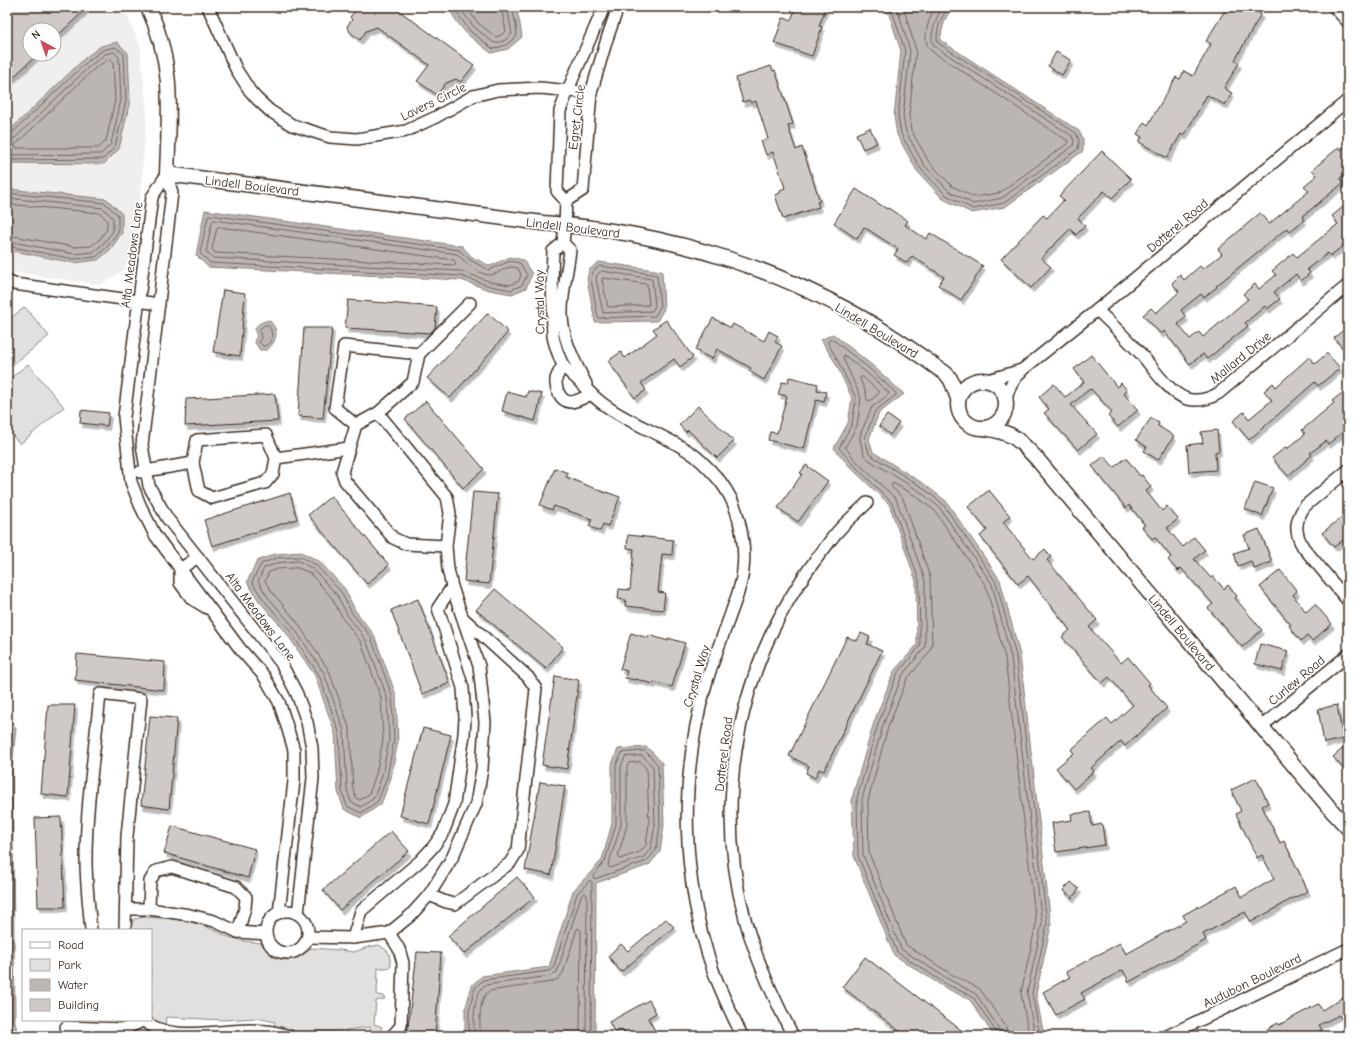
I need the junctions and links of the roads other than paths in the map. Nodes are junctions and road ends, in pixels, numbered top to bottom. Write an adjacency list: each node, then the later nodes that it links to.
1 (148, 7): 10 (street)
2 (208, 7): 7 (street, Lavers Circle)
3 (604, 7): 7 (street, Egret Circle)
4 (618, 7): 8 (street, Egret Circle)
5 (1334, 7): 6 (street)
6 (1348, 22)
7 (568, 91): 8 (street, Lavers Circle); 11 (street, Egret Circle)
8 (591, 94): 11 (street, Egret Circle)
9 (1348, 100): 19 (street, Dotterel Road)
10 (167, 174): 12 (street, Lindell Boulevard); 16 (street, Alta Meadows Lane); 18 (street, Alta Meadows Lane)
11 (566, 201): 12 (street, Egret Circle)
12 (565, 225): 13 (street, Crystal Way); 23 (street, Lindell Boulevard)
13 (563, 243): 21 (street, Crystal Way); 25 (street, Crystal Way)
14 (7, 281): 16 (street)
15 (1348, 285): 19 (street, Mallard Drive)
16 (139, 301): 18 (street); 37 (street, Alta Meadows Lane)
17 (470, 303): 20 (street)
18 (159, 304): 35 (street, Alta Meadows Lane)
19 (1097, 310): 22 (street, Dotterel Road)
20 (420, 354): 28 (street); 29 (street)
21 (563, 365): 25 (street, Crystal Way); 25 (street)
22 (1022, 370): 24 (street, Dotterel Road); 27 (street, Dotterel Road)
23 (948, 376): 24 (street, Lindell Boulevard); 26 (street, Lindell Boulevard)
24 (983, 380): 26 (street); 27 (street)
25 (591, 394): 67 (street, Crystal Way)
26 (958, 398): 30 (street)
27 (1006, 405): 30 (street); 31 (street, Lindell Boulevard)
28 (378, 413): 29 (street); 39 (street)
29 (356, 425): 32 (street)
30 (985, 428): 31 (street, Lindell Boulevard)
31 (1015, 437): 46 (street, Lindell Boulevard)
32 (349, 448): 33 (street); 39 (street)
33 (276, 458): 34 (street); 34 (street)
34 (193, 463): 35 (street)
35 (146, 470): 37 (street); 40 (street, Alta Meadows Lane)
36 (1348, 470): 43 (street)
37 (130, 474): 41 (street, Alta Meadows Lane)
38 (867, 503): 68 (street, Dotterel Road)
39 (446, 546): 42 (street)
40 (198, 557): 41 (street); 52 (street, Alta Meadows Lane)
41 (180, 569): 51 (street)
42 (452, 587): 44 (street); 59 (street)
43 (1348, 601)
44 (463, 617): 48 (street); 48 (street)
45 (1348, 655): 46 (street, Curlew Road)
46 (1261, 727): 47 (street, Lindell Boulevard)
47 (1348, 828)
48 (429, 895): 56 (street)
49 (126, 909): 50 (street); 53 (street); 54 (street)
50 (149, 909): 55 (street); 55 (street)
51 (279, 913): 52 (street); 57 (street)
52 (298, 914): 58 (street)
53 (91, 929)
54 (125, 929)
55 (238, 932): 57 (street)
56 (389, 933): 59 (street); 66 (street)
57 (266, 934): 58 (street)
58 (308, 937): 59 (street)
59 (353, 938)
60 (1348, 949): 69 (street, Audubon Boulevard)
61 (141, 1021): 63 (street)
62 (145, 1021): 65 (street)
63 (102, 1024): 64 (street)
64 (66, 1026)
65 (283, 1035)
66 (391, 1036)
67 (742, 1036)
68 (793, 1036)
69 (1167, 1036)

